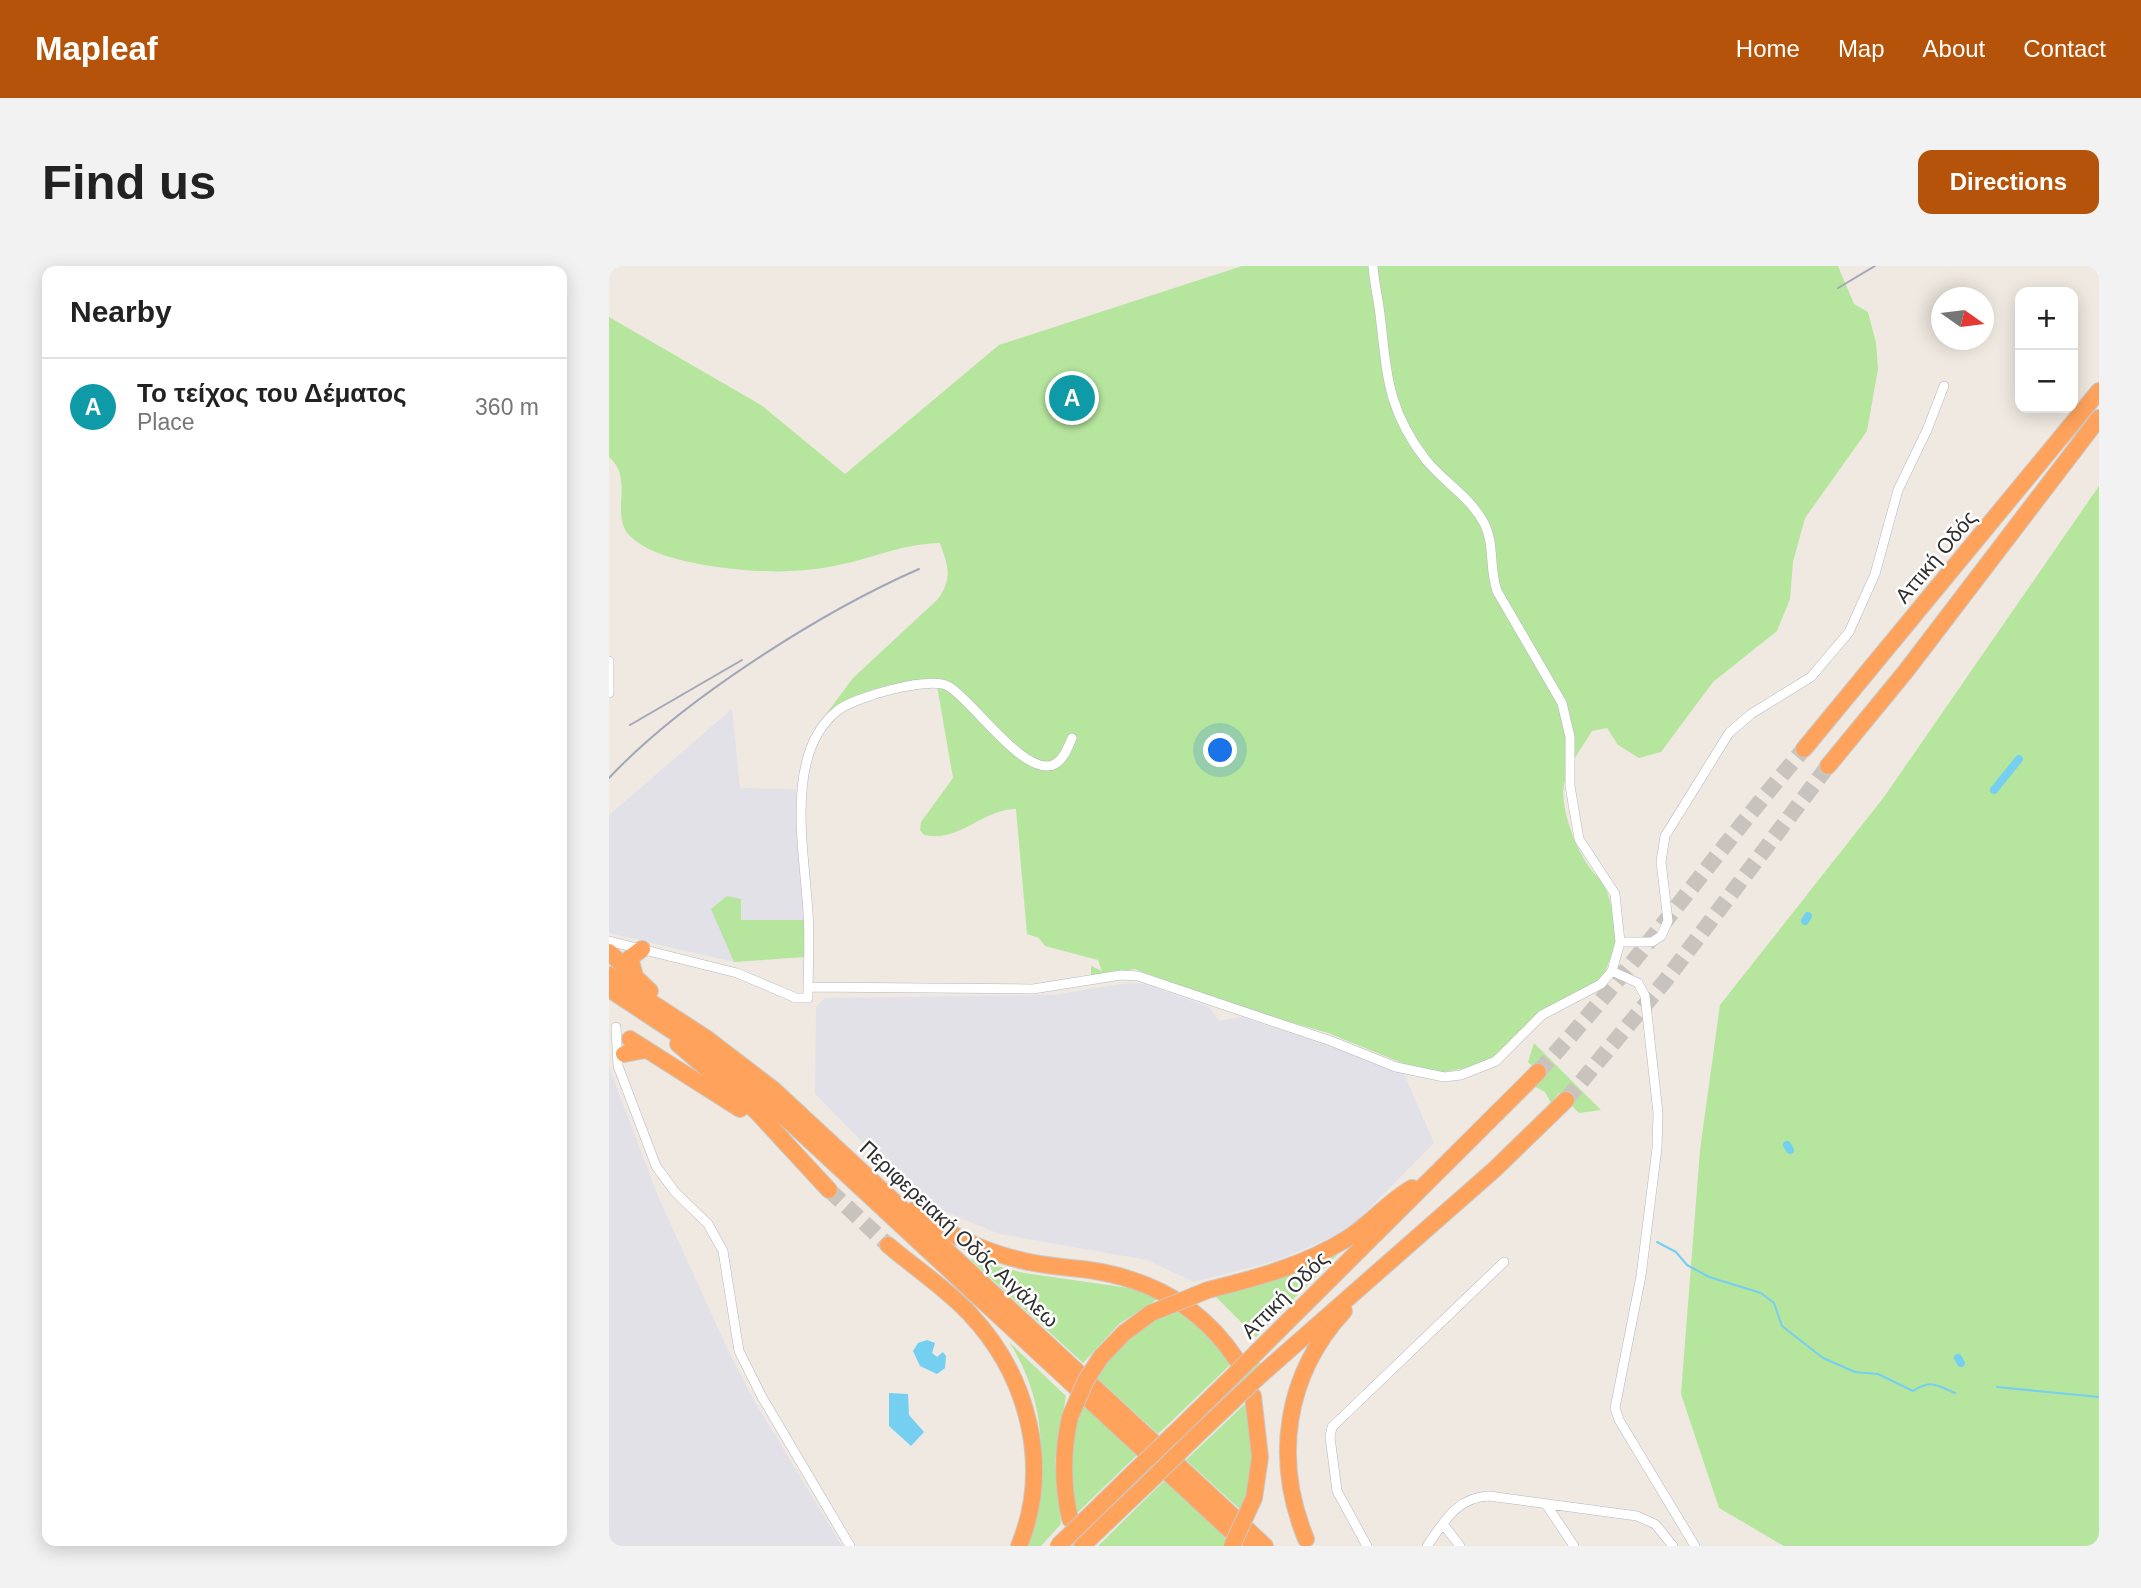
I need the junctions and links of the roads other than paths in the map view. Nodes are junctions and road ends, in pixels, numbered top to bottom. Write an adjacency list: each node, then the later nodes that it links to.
1 (1373, 266): 11 (street)
2 (1944, 386): 11 (street)
3 (2099, 391): 8 (highway, Αττική Οδός)
4 (2099, 418): 9 (highway, Αττική Οδός)
5 (609, 661): 6 (street)
6 (609, 693)
7 (1072, 738): 17 (street)
8 (1804, 749)
9 (1828, 766)
10 (609, 941): 12 (street)
11 (1620, 942): 14 (street)
12 (642, 949): 16 (highway); 17 (street)
13 (609, 953): 16 (highway)
14 (1612, 971): 17 (street); 50 (street)
15 (609, 975): 22 (highway, Περιφερειακή Οδός Αιγάλεω)
16 (638, 980): 22 (highway)
17 (808, 987)
18 (609, 989): 43 (highway, Περιφερειακή Οδός Αιγάλεω)
19 (609, 995): 26 (highway)
20 (613, 1024): 21 (street); 21 (street)
21 (624, 1053): 26 (highway); 38 (street)
22 (739, 1063): 25 (highway, Περιφερειακή Οδός Αιγάλεω)
23 (1538, 1072): 27 (highway, Αττική Οδός)
24 (1566, 1100): 29 (highway, Αττική Οδός)
25 (832, 1145): 32 (highway); 44 (highway, Περιφερειακή Οδός Αιγάλεω)
26 (814, 1175): 28 (highway)
27 (1435, 1177): 35 (highway, bridge); 40 (highway, Αττική Οδός, bridge)
28 (829, 1190)
29 (1420, 1235): 37 (highway); 41 (highway, Αττική Οδός, bridge)
30 (888, 1245): 39 (highway)
31 (1504, 1262): 45 (street)
32 (1236, 1359)
33 (1253, 1396): 42 (highway, bridge)
34 (1546, 1504): 36 (street); 48 (street); 49 (street)
35 (1070, 1520)
36 (1443, 1524): 46 (street); 47 (street)
37 (1306, 1539)
38 (850, 1546)
39 (1019, 1546)
40 (1058, 1546)
41 (1082, 1546)
42 (1232, 1546)
43 (1247, 1546)
44 (1265, 1546)
45 (1367, 1546)
46 (1427, 1546)
47 (1460, 1546)
48 (1574, 1546)
49 (1673, 1546)
50 (1695, 1546)

